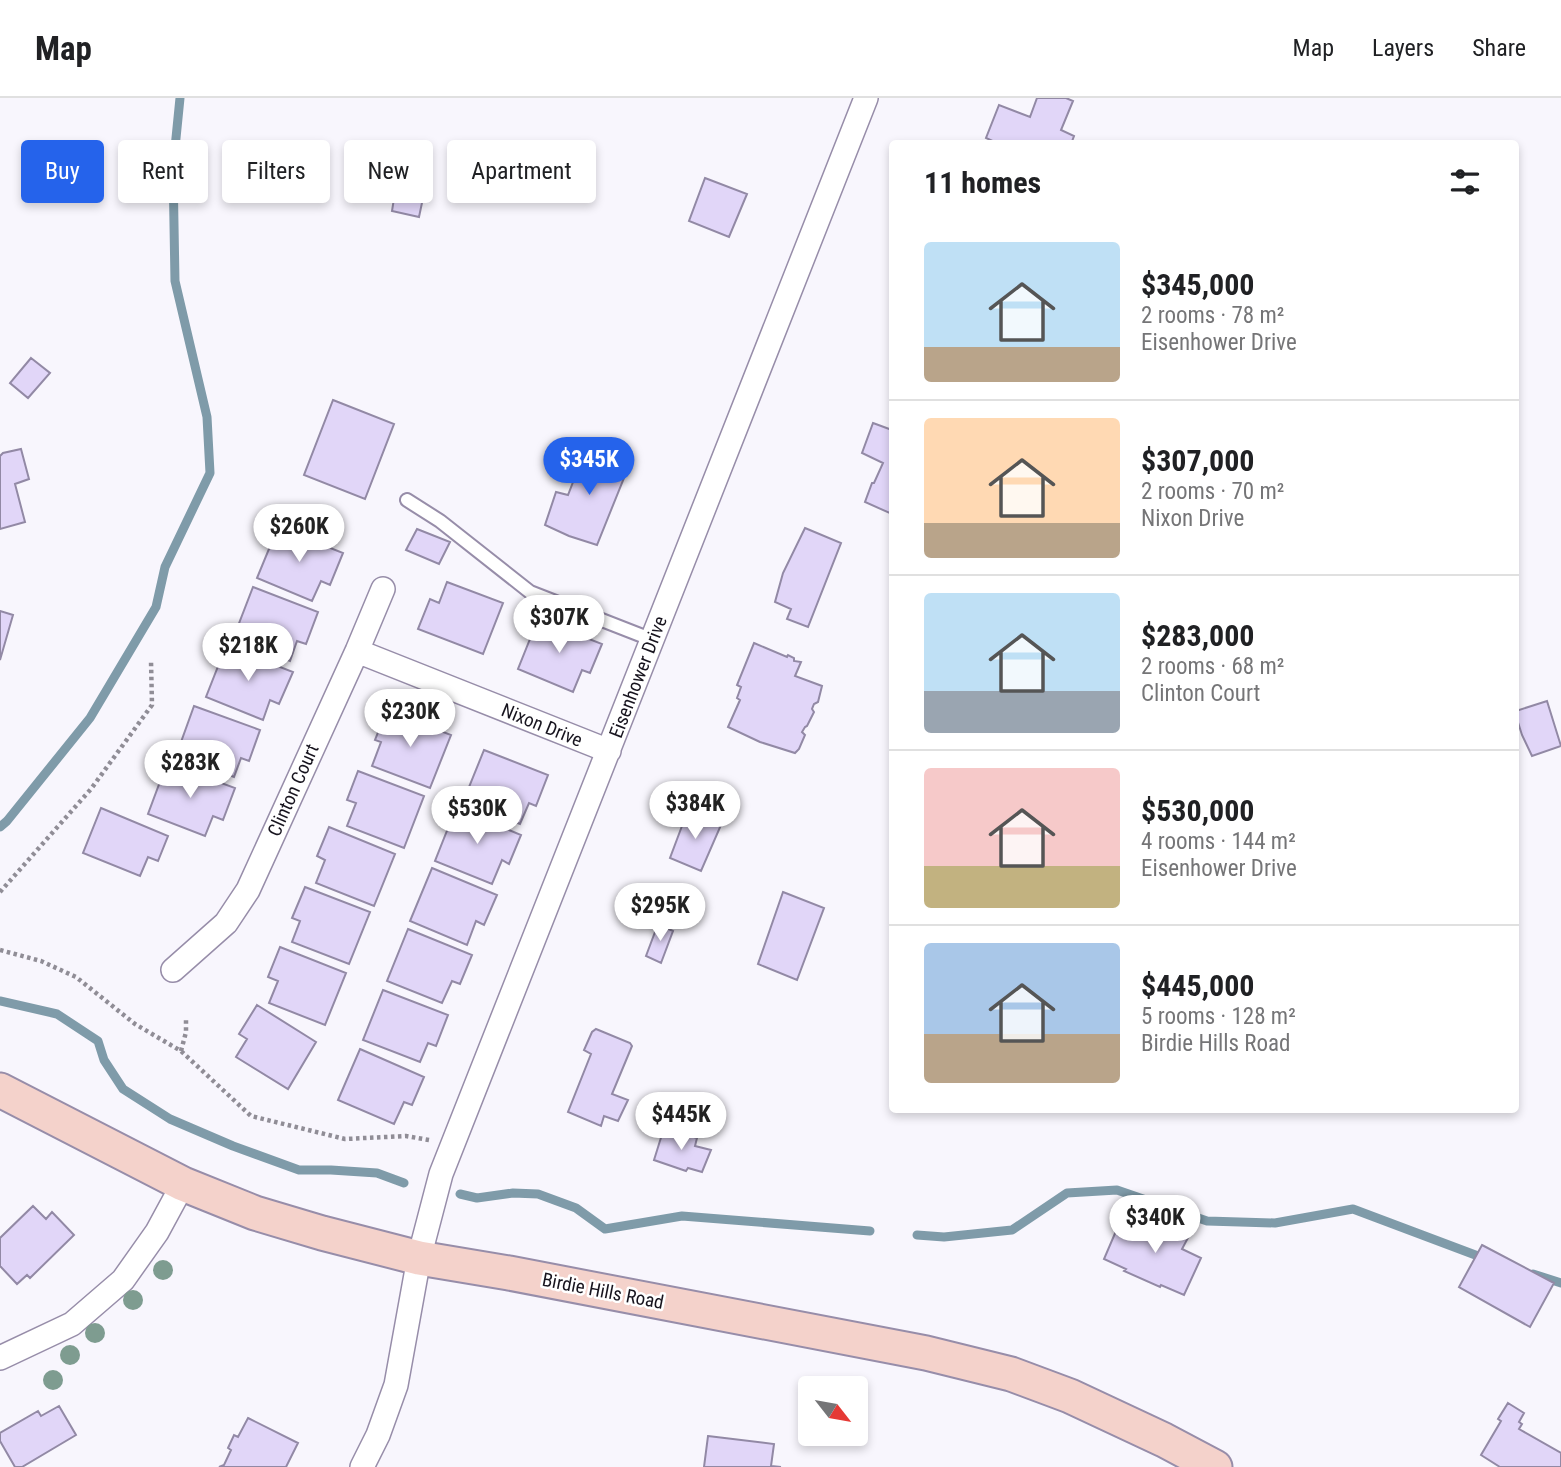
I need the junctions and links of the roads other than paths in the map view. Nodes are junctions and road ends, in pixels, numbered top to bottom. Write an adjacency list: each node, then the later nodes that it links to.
1 (866, 98): 4 (street, Eisenhower Drive)
2 (407, 500): 4 (lane)
3 (383, 589): 5 (street, Clinton Court)
4 (653, 640): 6 (street, Eisenhower Drive)
5 (357, 651): 6 (street, Nixon Drive); 7 (street, Clinton Court)
6 (609, 751): 10 (street, Eisenhower Drive)
7 (173, 970)
8 (0, 1090): 9 (main road, Birdie Hills Road)
9 (183, 1184): 10 (main road, Birdie Hills Road); 11 (street)
10 (419, 1258): 12 (street, Eisenhower Drive); 13 (main road, Birdie Hills Road)
11 (0, 1358)
12 (362, 1467)
13 (1215, 1467)

